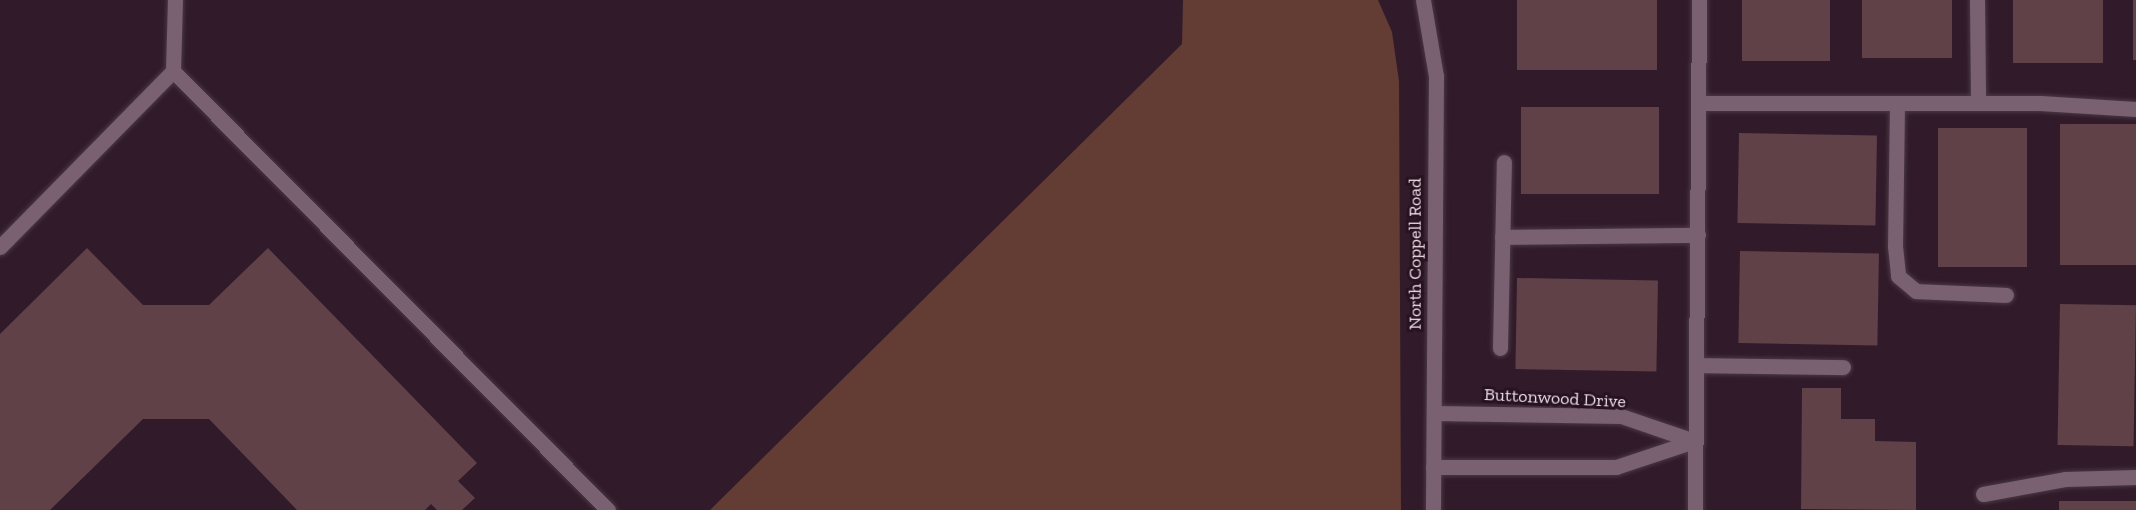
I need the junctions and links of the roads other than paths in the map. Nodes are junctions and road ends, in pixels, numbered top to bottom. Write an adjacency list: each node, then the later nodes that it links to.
1 (175, 0): 5 (street)
2 (1424, 0): 18 (street, North Coppell Road)
3 (1699, 0): 6 (street)
4 (1977, 0): 7 (street)
5 (173, 71): 13 (street); 23 (street)
6 (1700, 103): 8 (street); 11 (street)
7 (1978, 103): 8 (street); 9 (street)
8 (1897, 104): 14 (street)
9 (2136, 109)
10 (1504, 162): 12 (street)
11 (1698, 235): 12 (street); 16 (street)
12 (1502, 237): 15 (street)
13 (0, 247)
14 (2006, 295)
15 (1500, 348)
16 (1696, 365): 17 (street); 19 (street)
17 (1843, 367)
18 (1434, 413): 19 (street, Buttonwood Drive); 20 (street, North Coppell Road)
19 (1694, 441): 20 (street); 25 (street)
20 (1433, 467): 24 (street, North Coppell Road)
21 (2136, 477): 22 (street)
22 (1983, 494)
23 (608, 510)
24 (1433, 510)
25 (1695, 510)

